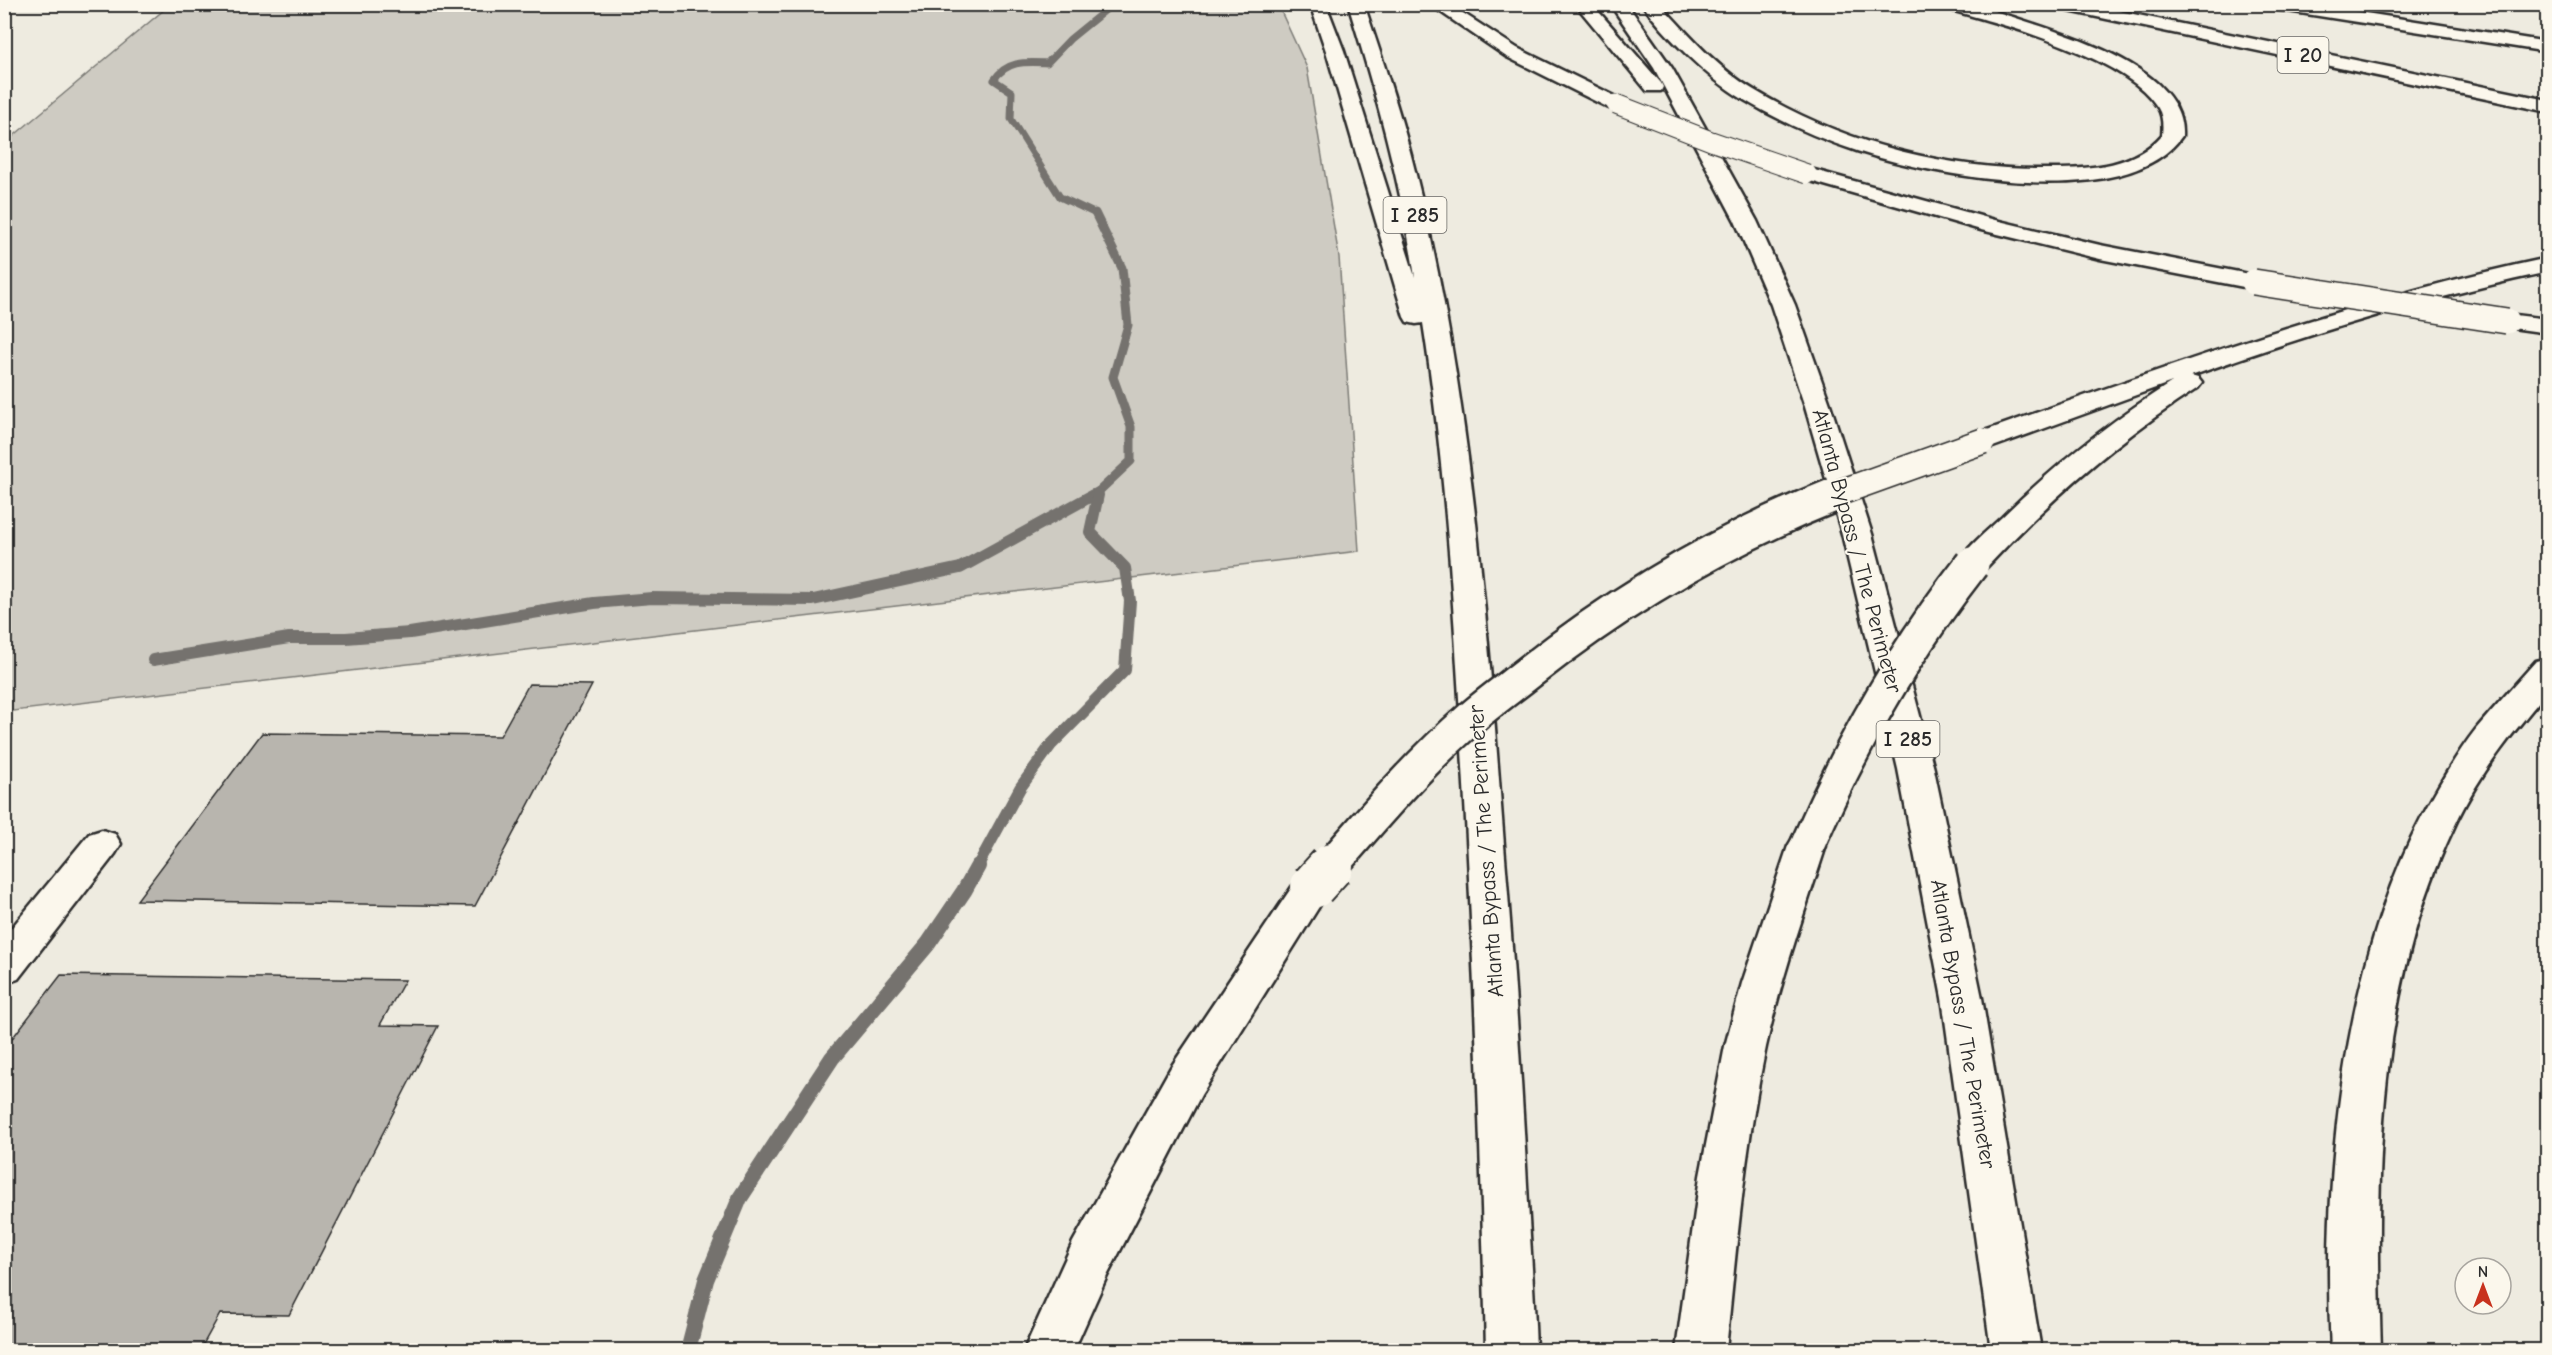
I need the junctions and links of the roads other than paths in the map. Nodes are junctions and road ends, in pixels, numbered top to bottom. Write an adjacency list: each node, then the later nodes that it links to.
1 (1318, 4): 18 (main road)
2 (1356, 4): 18 (main road, Atlanta Bypass / The Perimeter / I 285)
3 (1437, 4): 16 (main road, bridge)
4 (1583, 4): 14 (main road)
5 (1618, 4): 14 (main road, Atlanta Bypass / The Perimeter / I 285)
6 (1650, 4): 7 (main road)
7 (1949, 4)
8 (2059, 4): 13 (main road, I 20)
9 (2274, 4): 12 (main road, I 20)
10 (2317, 4): 11 (main road)
11 (2547, 42)
12 (2547, 48)
13 (2547, 106)
14 (1710, 152): 25 (main road, Atlanta Bypass / The Perimeter / I 285)
15 (2547, 265): 17 (main road)
16 (2547, 326)
17 (2282, 336): 22 (main road, bridge); 24 (main road, bridge)
18 (1450, 430): 23 (main road, Atlanta Bypass / The Perimeter / I 285)
19 (2547, 669): 26 (main road)
20 (102, 844): 21 (main road)
21 (4, 967)
22 (1049, 1350)
23 (1511, 1350)
24 (1701, 1350)
25 (2016, 1350)
26 (2356, 1350)

